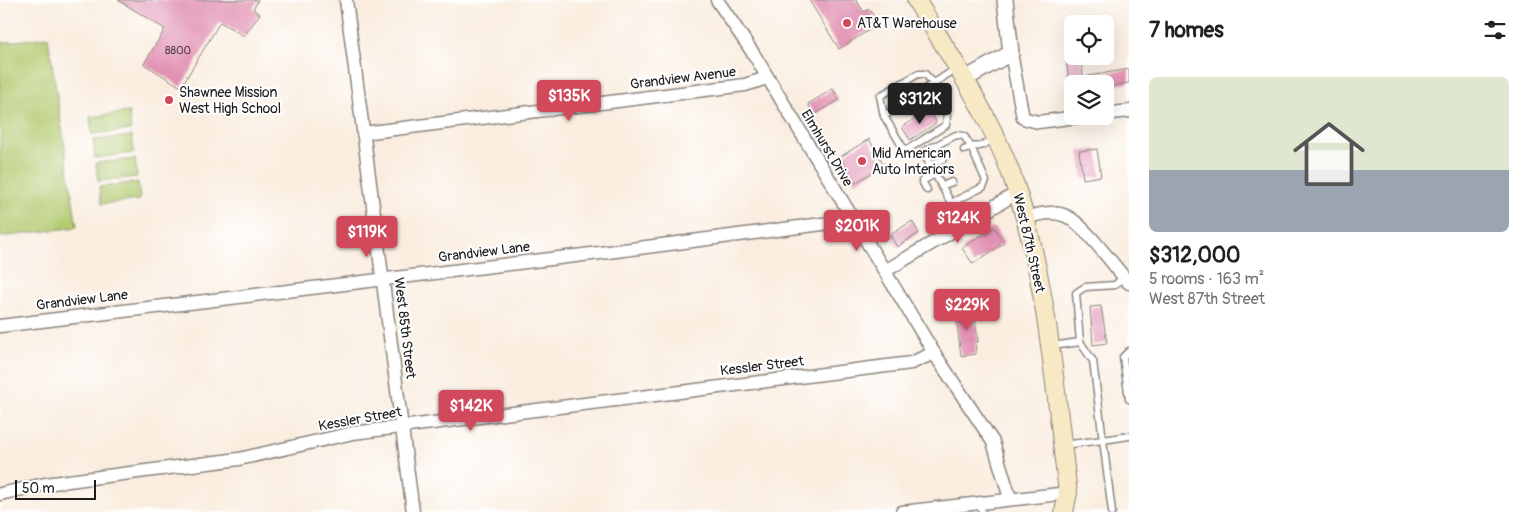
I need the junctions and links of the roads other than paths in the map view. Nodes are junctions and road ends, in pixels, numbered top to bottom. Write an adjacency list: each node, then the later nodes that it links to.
1 (346, 0): 13 (street, West 85th Street)
2 (717, 0): 7 (street, Elmhurst Drive)
3 (916, 0): 6 (main road, West 87th Street)
4 (1005, 0): 5 (street)
5 (1011, 53): 6 (street); 12 (street)
6 (962, 74): 8 (lane); 14 (main road, West 87th Street)
7 (767, 78): 13 (street, Grandview Avenue); 29 (street, Elmhurst Drive)
8 (934, 83): 11 (lane); 11 (lane); 11 (lane)
9 (1129, 111): 10 (street)
10 (1114, 113)
11 (884, 116)
12 (1064, 119)
13 (363, 133): 32 (street, West 85th Street)
14 (996, 139): 15 (lane); 25 (main road, West 87th Street)
15 (971, 147): 16 (lane); 18 (lane); 19 (lane)
16 (964, 150)
17 (942, 159): 18 (lane)
18 (929, 165): 21 (lane)
19 (982, 170): 20 (lane); 26 (lane)
20 (974, 173)
21 (934, 174): 23 (lane); 24 (lane)
22 (952, 182): 23 (lane)
23 (942, 186): 26 (lane)
24 (927, 190)
25 (1017, 193): 28 (main road, West 87th Street); 30 (street)
26 (951, 203): 30 (lane)
27 (940, 211): 30 (lane)
28 (1024, 219): 33 (street); 36 (main road, West 87th Street)
29 (853, 220): 31 (street, Elmhurst Drive); 32 (street, Grandview Lane)
30 (958, 228): 31 (street)
31 (885, 271): 38 (street, Elmhurst Drive)
32 (384, 280): 34 (street, Grandview Lane); 41 (street, West 85th Street)
33 (1126, 280): 35 (lane)
34 (0, 326)
35 (1080, 342): 36 (lane); 43 (lane)
36 (1048, 346): 44 (main road, West 87th Street)
37 (1129, 351): 39 (lane)
38 (934, 353): 41 (street, Kessler Street); 47 (street, Elmhurst Drive)
39 (1128, 382): 40 (lane)
40 (1129, 399)
41 (402, 426): 46 (street, Kessler Street); 49 (street, West 85th Street)
42 (1129, 436): 43 (lane)
43 (1104, 440): 44 (lane); 53 (lane)
44 (1062, 445): 45 (main road, West 87th Street)
45 (1068, 493): 47 (street); 51 (main road, West 87th Street); 52 (main road, West 87th Street)
46 (0, 494)
47 (1010, 498): 48 (street)
48 (980, 507): 50 (street)
49 (413, 512)
50 (902, 512)
51 (1064, 512)
52 (1077, 512)
53 (1112, 512)

